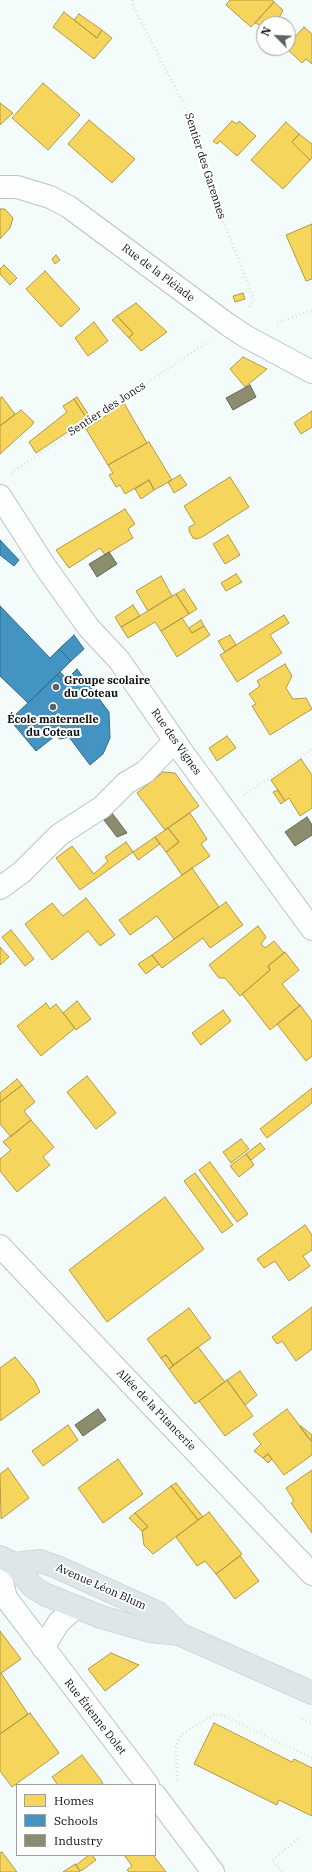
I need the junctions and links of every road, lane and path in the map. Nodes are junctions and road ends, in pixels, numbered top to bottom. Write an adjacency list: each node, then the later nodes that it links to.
1 (132, 0): 4 (path, Sentier des Garennes)
2 (0, 187): 7 (street, Rue de la Pléiade)
3 (312, 310): 5 (path)
4 (246, 312)
5 (277, 323)
6 (214, 338): 8 (path, Sentier des Joncs)
7 (312, 372)
8 (10, 473)
9 (0, 496): 10 (street, Rue des Vignes)
10 (174, 741): 13 (street); 14 (street, Rue des Vignes)
11 (312, 749): 12 (path)
12 (238, 798)
13 (0, 888)
14 (312, 929)
15 (0, 1246): 17 (street, Allée de la Pitancerie)
16 (5, 1565): 18 (main road, Avenue Léon Blum); 19 (main road, Avenue Léon Blum); 20 (street, Rue Étienne Dolet)
17 (312, 1574)
18 (75, 1608): 19 (main road, Avenue Léon Blum); 20 (street)
19 (179, 1634): 21 (main road, Avenue Léon Blum)
20 (43, 1648): 24 (street, Rue Étienne Dolet)
21 (312, 1693)
22 (312, 1758): 23 (path)
23 (177, 1783)
24 (147, 1784)
25 (156, 1795): 27 (street)
26 (298, 1839): 28 (path)
27 (213, 1872)
28 (282, 1872)

